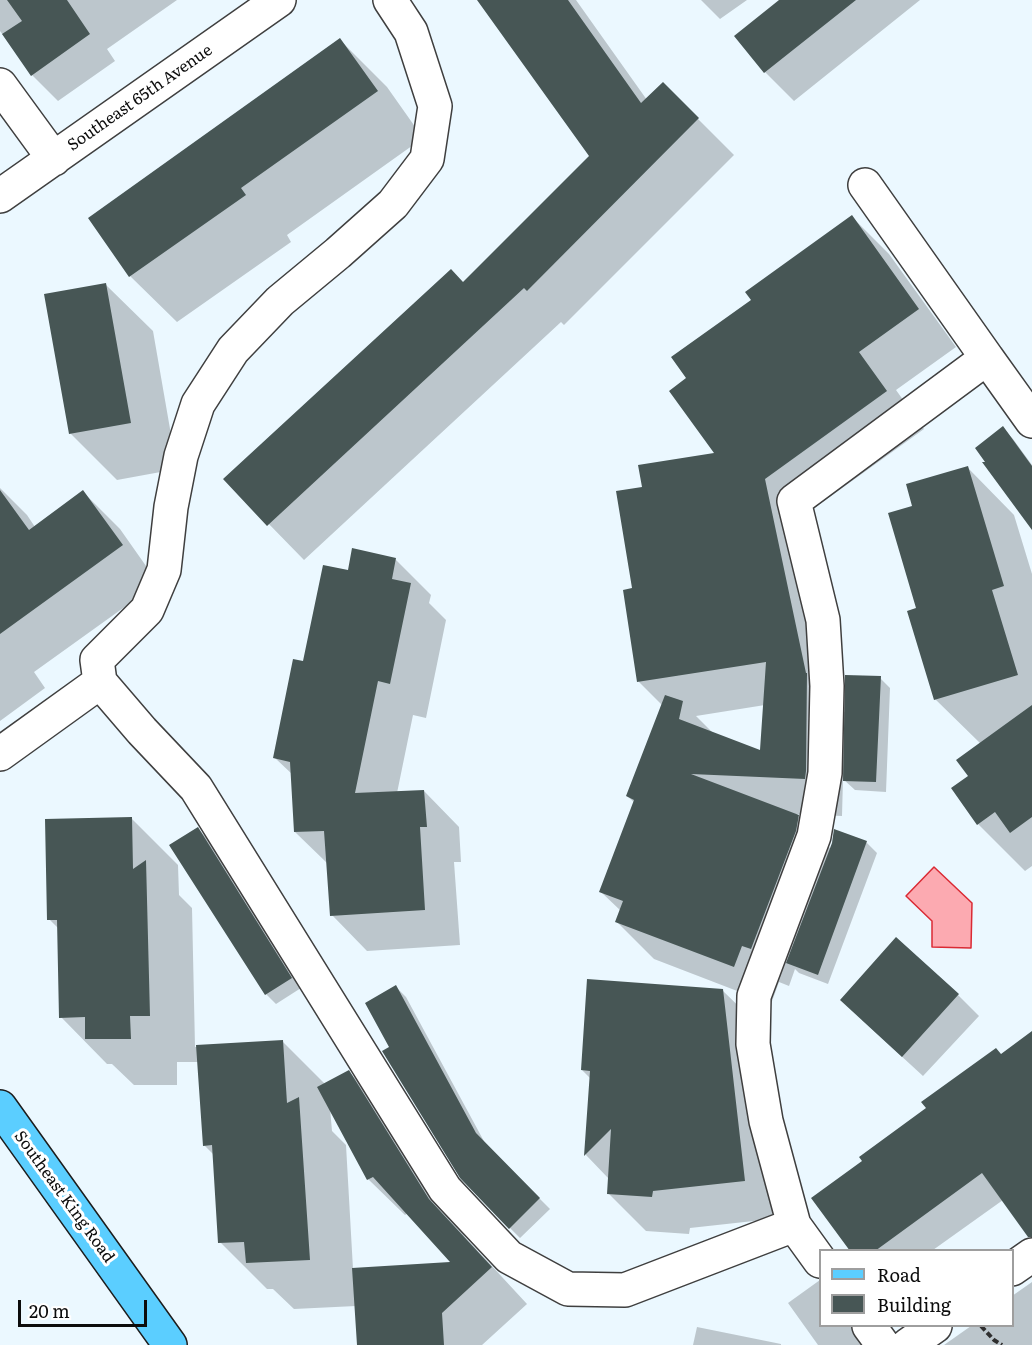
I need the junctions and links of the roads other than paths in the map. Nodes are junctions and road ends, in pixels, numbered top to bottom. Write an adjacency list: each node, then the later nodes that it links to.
1 (279, 0): 4 (street, Southeast 65th Avenue)
2 (390, 0): 9 (street)
3 (0, 85): 4 (street)
4 (54, 159): 6 (street, Southeast 65th Avenue)
5 (865, 185): 7 (street)
6 (0, 196)
7 (987, 358): 8 (street); 12 (street)
8 (1032, 421)
9 (100, 682): 10 (street); 12 (street)
10 (2, 748)
11 (0, 1107): 18 (main road, Southeast King Road)
12 (794, 1225): 14 (street)
13 (1032, 1255): 15 (street)
14 (819, 1260)
15 (1014, 1268)
16 (869, 1327): 19 (street)
17 (934, 1327): 20 (street)
18 (170, 1345)
19 (883, 1345)
20 (908, 1345)

